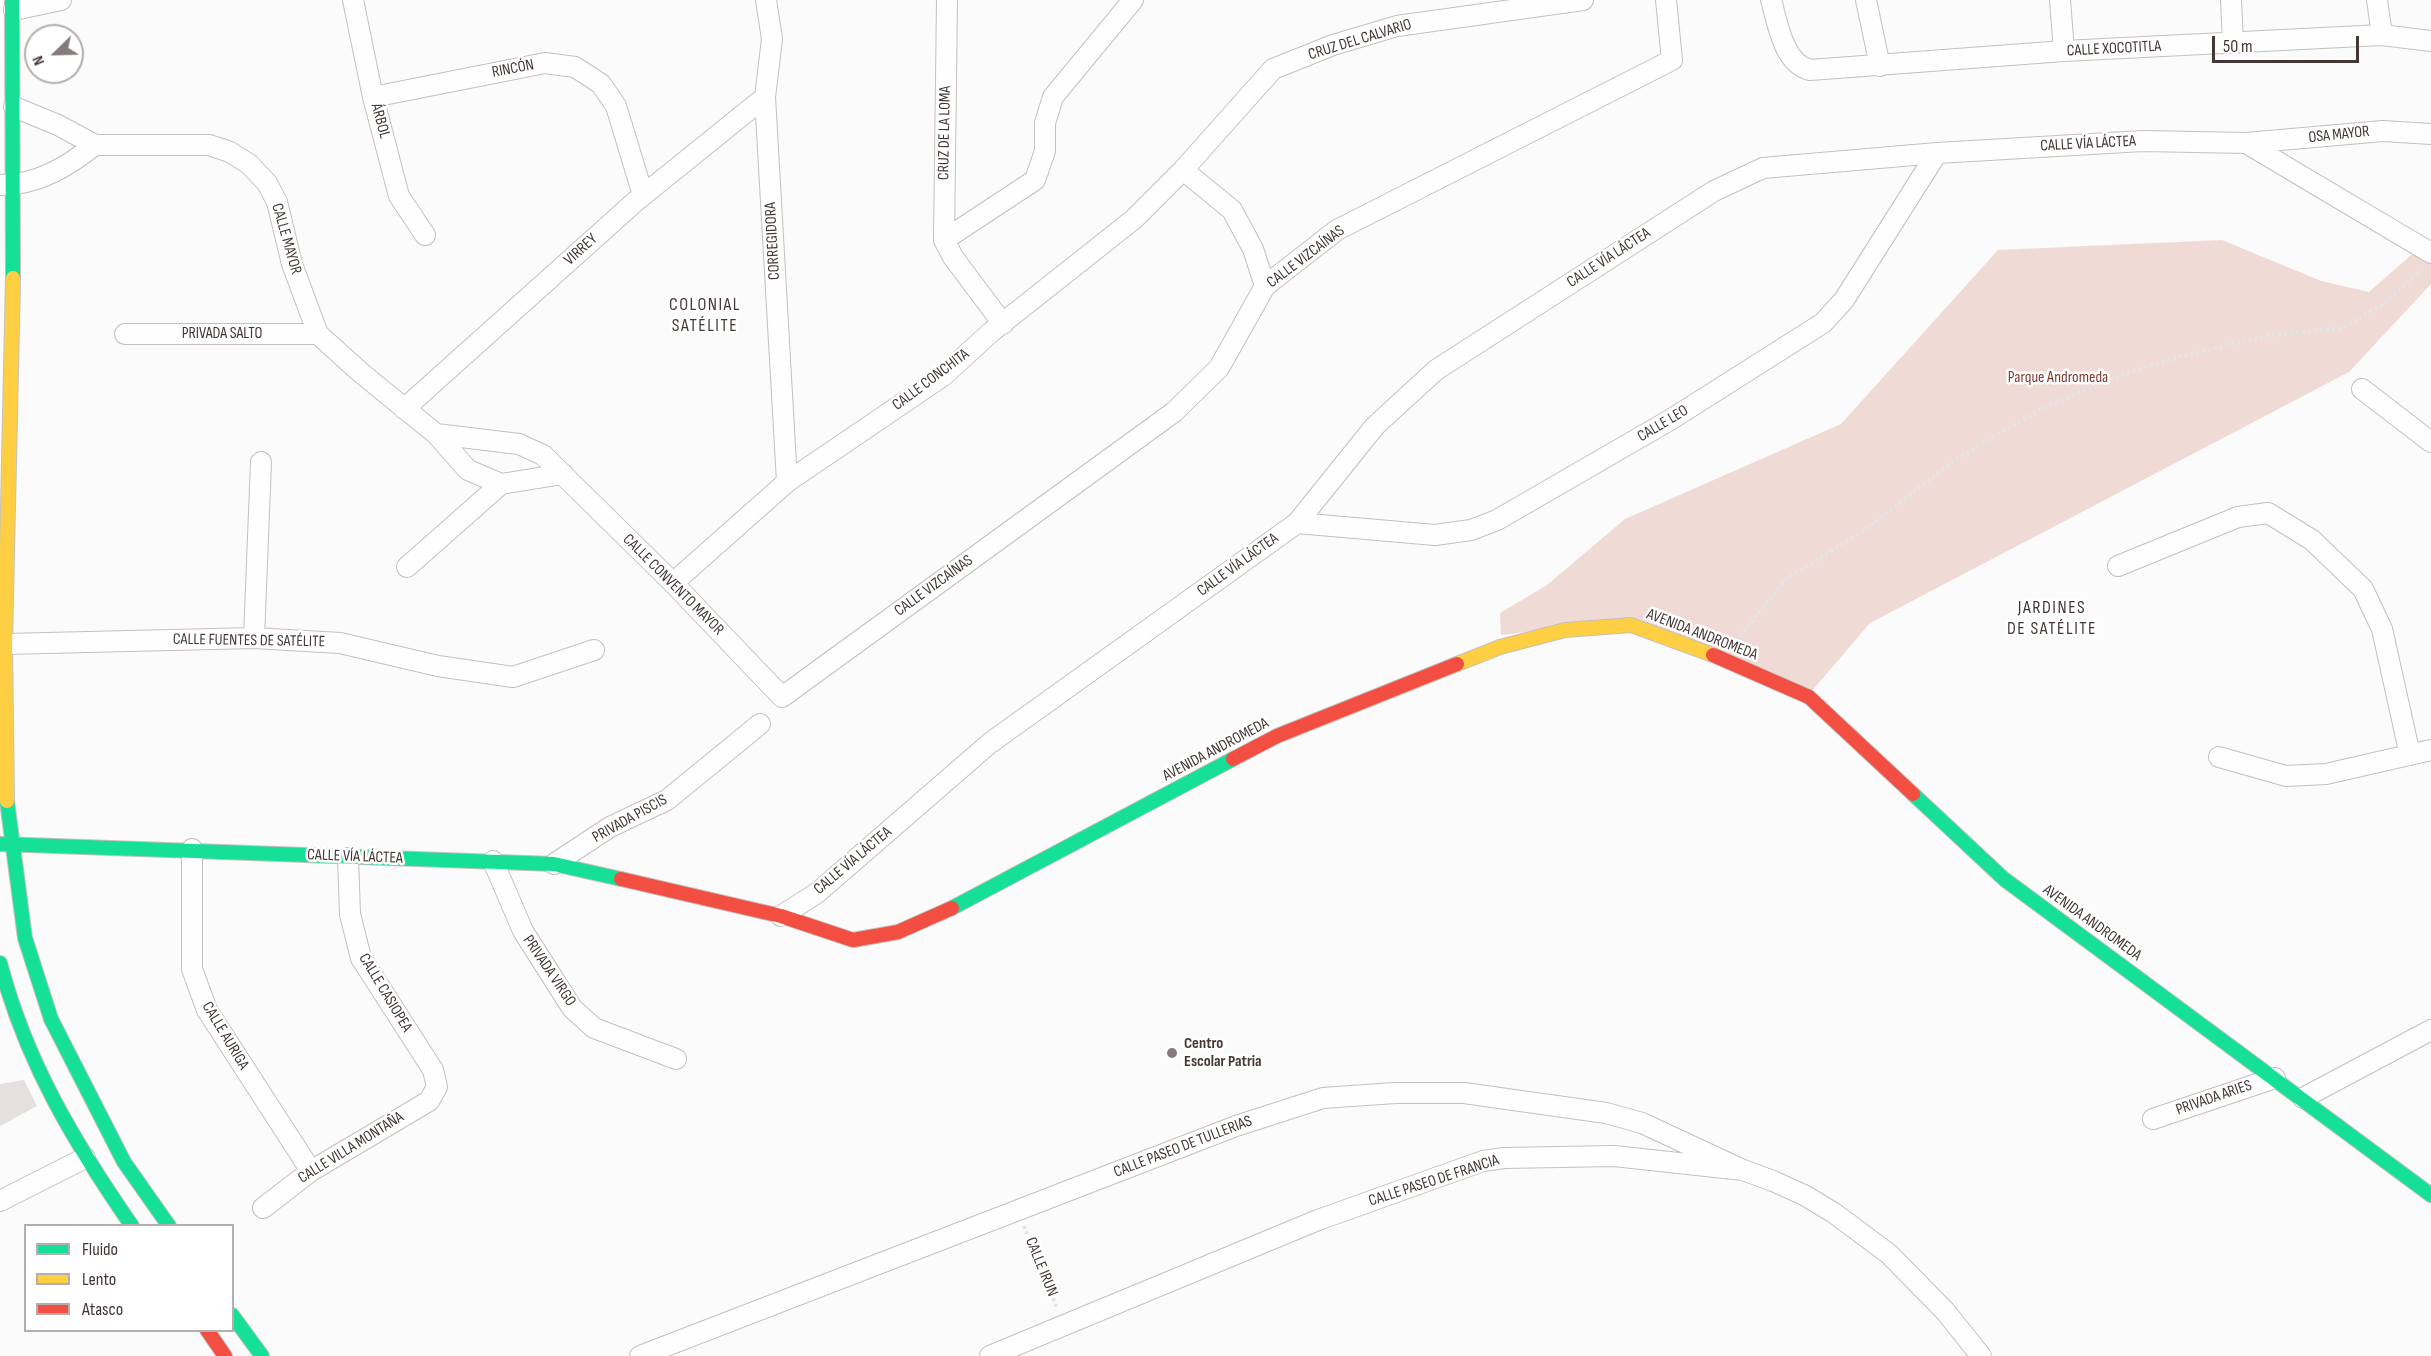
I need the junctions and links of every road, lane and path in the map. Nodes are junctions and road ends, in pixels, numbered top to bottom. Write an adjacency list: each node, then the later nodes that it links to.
1 (61, 0): 13 (street)
2 (352, 0): 19 (street, ÁRBOL)
3 (766, 0): 20 (street, CORREGIDORA)
4 (947, 0): 30 (street, CRUZ DE LA LOMA)
5 (1133, 0): 30 (street)
6 (1583, 0): 26 (street, CRUZ DEL CALVARIO)
7 (1666, 0): 32 (street, CALLE VIZCAÍNAS)
8 (1771, 0): 18 (street, CALLE XOCOTITLA)
9 (1866, 0): 18 (street)
10 (2060, 0): 17 (street)
11 (2230, 0): 16 (street)
12 (2377, 0): 14 (street)
13 (13, 3): 21 (street)
14 (2382, 35): 15 (street, CALLE XOCOTITLA); 16 (street, CALLE XOCOTITLA)
15 (2431, 41)
16 (2233, 43): 17 (street, CALLE XOCOTITLA)
17 (2064, 51): 18 (street, CALLE XOCOTITLA)
18 (1880, 66)
19 (373, 96): 28 (street, RINCÓN); 29 (street, ÁRBOL)
20 (765, 98): 28 (street, VIRREY); 43 (street, CORREGIDORA)
21 (14, 107): 24 (street, CALLE MAYOR); 27 (street)
22 (2431, 134): 23 (street, OSA MAYOR)
23 (2246, 143): 25 (street, CALLE VÍA LÁCTEA); 31 (street, CALLE VÍA LÁCTEA)
24 (95, 145): 27 (street); 35 (street, CALLE MAYOR)
25 (1937, 153): 45 (street, CALLE VÍA LÁCTEA); 45 (street, CALLE LEO)
26 (1183, 170): 32 (street); 33 (street, CALLE CONCHITA)
27 (7, 185): 36 (street)
28 (643, 195): 38 (street, VIRREY)
29 (425, 235)
30 (944, 240): 33 (street)
31 (2427, 260): 52 (path)
32 (1265, 286): 53 (street, CALLE VIZCAÍNAS)
33 (1003, 324): 43 (street, CALLE CONCHITA)
34 (125, 334): 35 (street, PRIVADA SALTO)
35 (318, 334): 38 (street)
36 (7, 344): 50 (street)
37 (2362, 389): 40 (street)
38 (404, 409): 39 (street)
39 (436, 434): 42 (street, CALLE CONVENTO MAYOR); 44 (street)
40 (2431, 442)
41 (261, 462): 49 (street)
42 (563, 474): 44 (street); 48 (street, CALLE CONVENTO MAYOR)
43 (787, 482): 48 (street, CALLE CONCHITA)
44 (501, 484): 47 (street)
45 (1297, 523): 63 (street, CALLE VÍA LÁCTEA)
46 (2118, 566): 56 (street)
47 (407, 567)
48 (673, 583): 53 (street, CALLE CONVENTO MAYOR)
49 (254, 638): 50 (street, CALLE FUENTES DE SATÉLITE); 51 (street, CALLE FUENTES DE SATÉLITE)
50 (4, 644): 58 (street)
51 (594, 650)
52 (1722, 658): 63 (street, AVENIDA ANDROMEDA); 69 (street, AVENIDA ANDROMEDA)
53 (782, 696)
54 (760, 724): 62 (street, PRIVADA PISCIS)
55 (2431, 750): 56 (street)
56 (2410, 755): 57 (street)
57 (2219, 757)
58 (6, 844): 59 (street, CALLE VÍA LÁCTEA); 73 (street)
59 (192, 849): 60 (street, CALLE VÍA LÁCTEA); 76 (street, CALLE AURIGA)
60 (348, 858): 61 (street, CALLE VÍA LÁCTEA); 70 (street, CALLE CASIOPEA)
61 (493, 861): 62 (street, CALLE VÍA LÁCTEA); 68 (street, PRIVADA VIRGO)
62 (554, 864): 63 (street, CALLE VÍA LÁCTEA)
63 (781, 916)
64 (0, 963): 65 (street)
65 (20, 1029): 67 (street); 73 (street)
66 (2431, 1030): 71 (street)
67 (0, 1034)
68 (676, 1059)
69 (2275, 1078): 71 (street, AVENIDA ANDROMEDA); 72 (street, PRIVADA ARIES)
70 (437, 1087): 76 (street, CALLE VILLA MONTAÑA)
71 (2303, 1098): 77 (street, AVENIDA ANDROMEDA)
72 (2153, 1119)
73 (83, 1121): 74 (street); 82 (street)
74 (85, 1158): 78 (street); 81 (street)
75 (1743, 1170): 80 (street, CALLE PASEO DE TULLERIAS); 84 (street, CALLE PASEO DE FRANCIA); 90 (street, CALLE PASEO DE FRANCIA)
76 (311, 1171): 79 (street, CALLE VILLA MONTAÑA)
77 (2431, 1195)
78 (0, 1202)
79 (263, 1208)
80 (1018, 1209): 84 (path, CALLE IRUN); 88 (street, CALLE PASEO DE TULLERIAS)
81 (131, 1224)
82 (168, 1224)
83 (234, 1318): 87 (street)
84 (1064, 1325): 89 (street, CALLE PASEO DE FRANCIA)
85 (208, 1332): 86 (street)
86 (225, 1356)
87 (262, 1356)
88 (640, 1356)
89 (990, 1356)
90 (1981, 1356)

